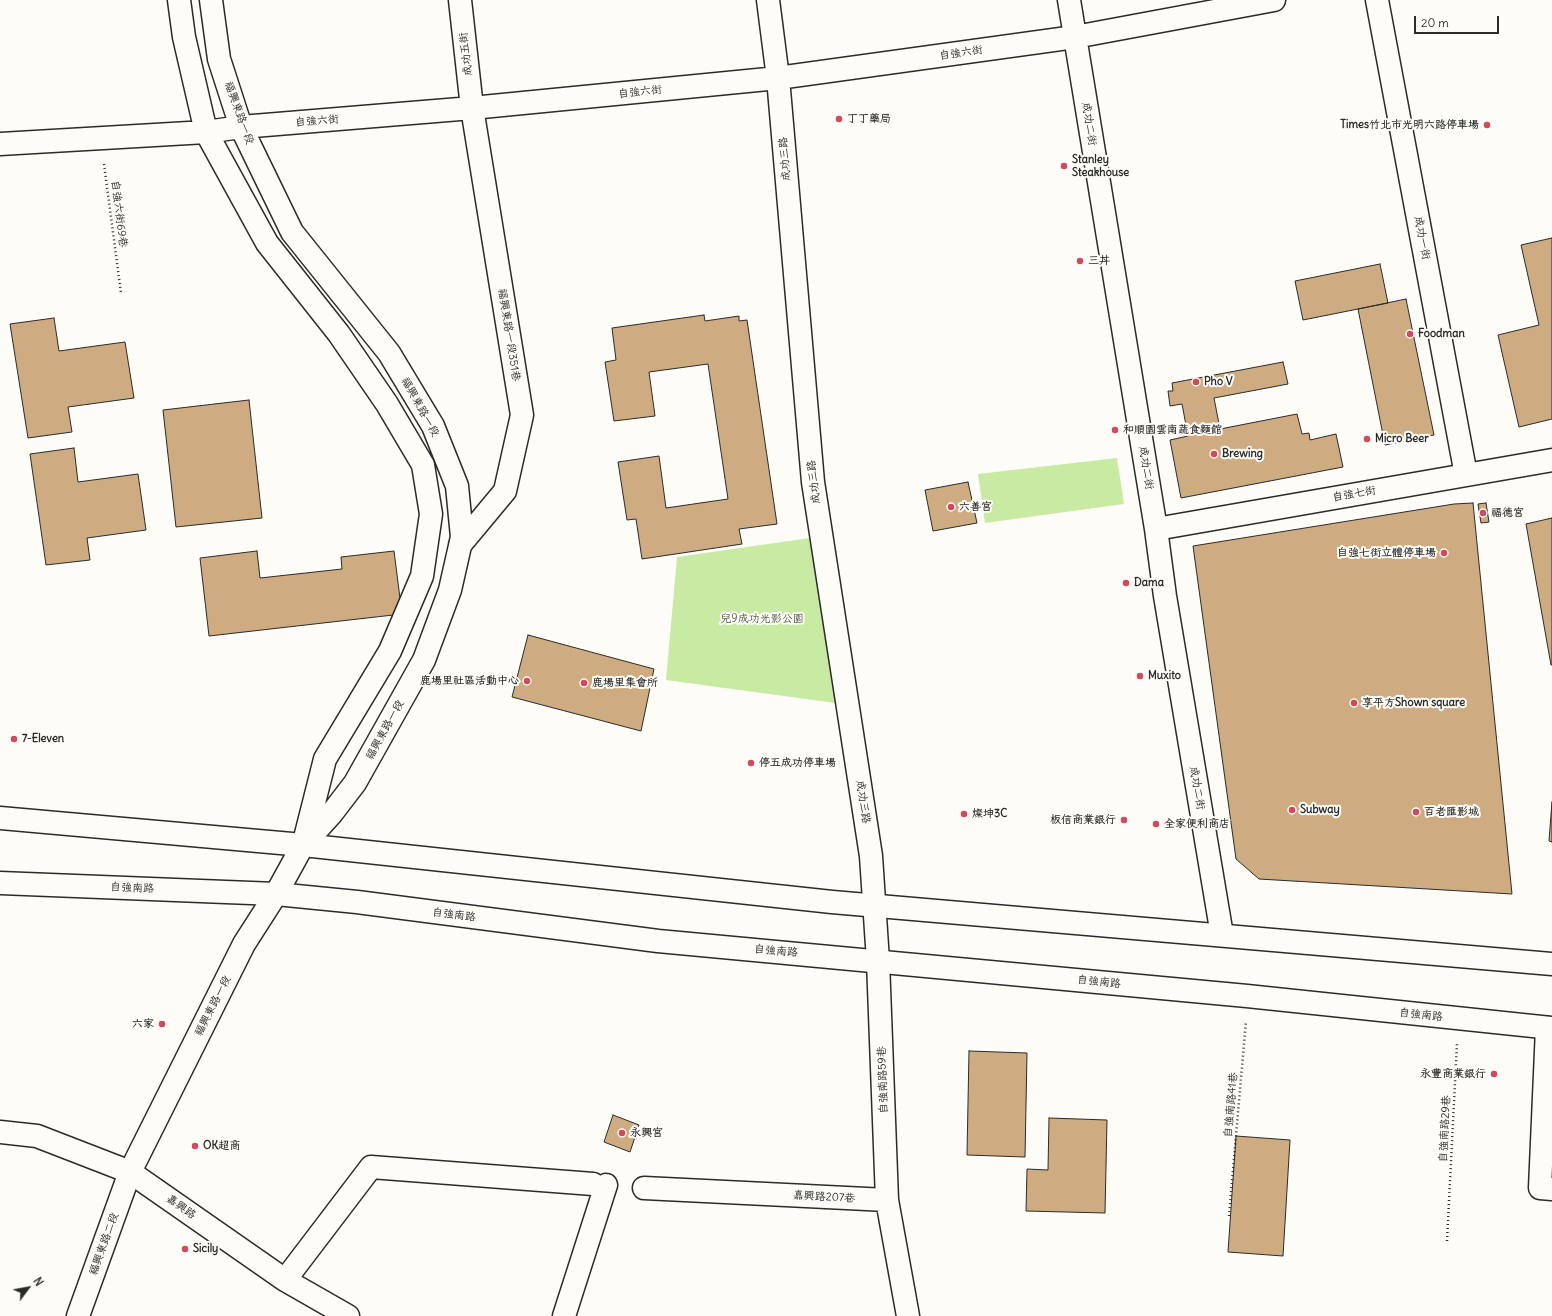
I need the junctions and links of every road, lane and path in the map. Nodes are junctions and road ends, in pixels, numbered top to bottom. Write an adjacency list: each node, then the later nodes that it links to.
1 (179, 0): 12 (street, 福興東路一段)
2 (211, 0): 11 (street, 福興東路一段)
3 (460, 0): 10 (street, 成功五街)
4 (768, 0): 9 (street, 成功三路)
5 (1069, 0): 8 (street, 成功二街)
6 (1274, 0): 8 (street, 自強六街)
7 (1377, 0): 17 (street, 成功一街)
8 (1075, 37): 9 (street, 自強六街); 18 (street, 成功二街)
9 (778, 78): 10 (street, 自強六街); 24 (street, 成功三路)
10 (472, 108): 11 (street, 自強六街); 19 (street, 福興東路一段351巷)
11 (241, 127): 12 (street, 自強六街); 19 (street, 福興東路一段)
12 (206, 132): 13 (street, 自強六街); 21 (street, 福興東路一段)
13 (101, 138): 14 (street, 自強六街); 15 (path, 自強六街69巷)
14 (0, 144)
15 (121, 293)
16 (1552, 460): 17 (street, 自強七街)
17 (1466, 475): 18 (street, 自強七街)
18 (1156, 529): 25 (street, 成功二街)
19 (460, 545): 21 (street, 福興東路一段)
20 (0, 818): 21 (street)
21 (303, 845): 23 (street, 福興東路一段); 24 (street)
22 (0, 883): 23 (street, 自強南路)
23 (276, 894): 26 (street, 自強南路); 32 (street, 福興東路一段)
24 (874, 906): 25 (street); 26 (street, 成功三路)
25 (1222, 935): 27 (street)
26 (878, 961): 28 (street, 自強南路); 35 (street, 自強南路59巷)
27 (1552, 964)
28 (1247, 996): 29 (street, 自強南路); 36 (path, 自強南路41巷)
29 (1459, 1018): 30 (street, 自強南路); 37 (path, 自強南路29巷)
30 (1549, 1028): 34 (street)
31 (0, 1132): 32 (street, 嘉興路)
32 (130, 1172): 38 (street, 嘉興路); 39 (street, 福興東路二段)
33 (644, 1188): 35 (street, 嘉興路207巷)
34 (1552, 1189)
35 (887, 1200): 42 (street)
36 (1229, 1216)
37 (1447, 1241)
38 (285, 1280): 40 (street, 嘉興路); 41 (street)
39 (78, 1316)
40 (348, 1316)
41 (564, 1316)
42 (908, 1316)

